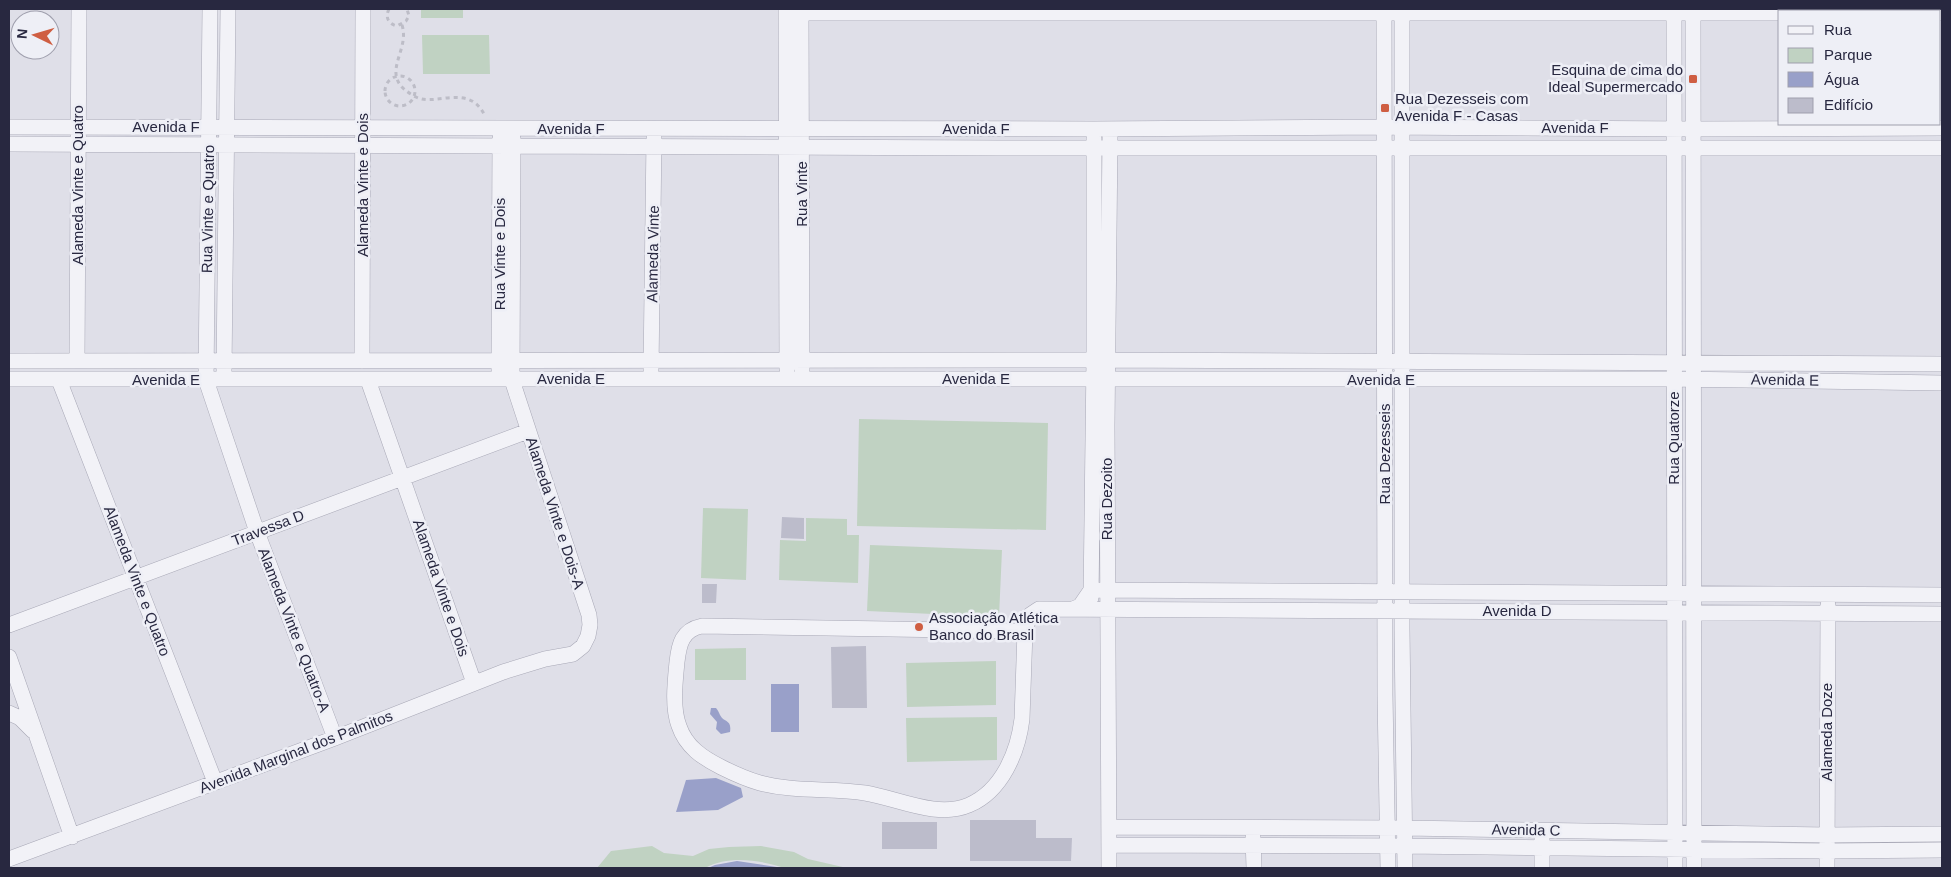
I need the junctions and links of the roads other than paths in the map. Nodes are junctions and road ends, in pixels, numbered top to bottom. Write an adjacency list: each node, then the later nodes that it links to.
1 (79, 9): 13 (street, Alameda Vinte e Quatro)
2 (210, 9): 15 (street, Rua Vinte e Quatro)
3 (228, 9): 16 (street, Rua Vinte e Quatro)
4 (363, 9): 17 (street, Alameda Vinte e Dois)
5 (786, 9): 22 (street, Rua Vinte)
6 (802, 11): 7 (street); 23 (street, Rua Vinte)
7 (1384, 11): 8 (street); 14 (street, Rua Dezesseis)
8 (1402, 11): 9 (street); 18 (street, Rua Dezesseis)
9 (1674, 11): 10 (street); 25 (street, Rua Quatorze)
10 (1693, 11): 11 (street); 26 (street, Rua Quatorze)
11 (1778, 13)
12 (9, 127): 13 (street, Avenida F)
13 (79, 127): 15 (street, Avenida F); 29 (street, Alameda Vinte e Quatro)
14 (1385, 127): 18 (street, Avenida F); 24 (street, Avenida F); 41 (street, Rua Dezesseis)
15 (210, 128): 16 (street, Avenida F); 30 (street, Rua Vinte e Quatro)
16 (228, 128): 17 (street, Avenida F); 31 (street, Rua Vinte e Quatro)
17 (363, 128): 20 (street, Avenida F); 32 (street, Alameda Vinte e Dois)
18 (1402, 128): 25 (street, Avenida F); 37 (street, Rua Dezesseis)
19 (1942, 128): 26 (street, Avenida F)
20 (501, 129): 21 (street, Avenida F); 33 (street, Rua Vinte e Dois)
21 (654, 129): 22 (street, Avenida F); 34 (street, Alameda Vinte)
22 (787, 129): 23 (street, Avenida F); 35 (street, Rua Vinte)
23 (802, 129): 27 (street, Avenida F); 36 (street, Rua Vinte)
24 (1110, 129): 27 (street, Avenida F); 40 (street, Rua Dezoito)
25 (1674, 129): 26 (street, Avenida F); 38 (street, Rua Quatorze)
26 (1693, 129): 42 (street, Rua Quatorze)
27 (1094, 130): 39 (street, Rua Dezoito)
28 (9, 144): 29 (street, Avenida F)
29 (79, 144): 30 (street, Avenida F); 47 (street, Alameda Vinte e Quatro)
30 (209, 145): 31 (street, Avenida F); 48 (street, Rua Vinte e Quatro)
31 (228, 145): 32 (street, Avenida F); 49 (street, Rua Vinte e Quatro)
32 (364, 146): 33 (street, Avenida F); 50 (street, Alameda Vinte e Dois)
33 (506, 146): 34 (street, Avenida F); 51 (street, Rua Vinte e Dois)
34 (654, 147): 35 (street, Avenida F); 52 (street, Alameda Vinte)
35 (787, 147): 36 (street, Avenida F); 44 (street, Rua Vinte)
36 (802, 147): 39 (street, Avenida F); 44 (street, Rua Vinte)
37 (1402, 147): 38 (street, Avenida F); 41 (street, Avenida F); 54 (street, Rua Dezesseis)
38 (1674, 147): 42 (street, Avenida F); 55 (street, Rua Quatorze)
39 (1094, 148): 40 (street, Avenida F); 45 (street, Rua Dezoito)
40 (1110, 148): 41 (street, Avenida F); 45 (street, Rua Dezoito)
41 (1385, 148): 53 (street, Rua Dezesseis)
42 (1693, 148): 43 (street, Avenida F); 56 (street, Rua Quatorze)
43 (1942, 148)
44 (795, 360): 45 (street, Avenida E); 52 (street, Avenida E); 58 (street, Rua Vinte)
45 (1101, 360): 53 (street, Avenida E); 68 (street, Rua Dezoito)
46 (9, 361): 47 (street, Avenida E)
47 (77, 361): 48 (street, Avenida E)
48 (206, 361): 49 (street, Avenida E); 64 (street, Rua Vinte e Quatro)
49 (224, 361): 50 (street, Avenida E); 65 (street, Rua Vinte e Quatro)
50 (362, 361): 51 (street, Avenida E)
51 (506, 361): 52 (street, Avenida E); 67 (street, Rua Vinte e Dois)
52 (651, 361): 60 (street, Alameda Vinte)
53 (1386, 362): 54 (street, Avenida E); 69 (street, Rua Dezesseis)
54 (1403, 362): 55 (street, Avenida E); 70 (street, Rua Dezesseis)
55 (1674, 362): 56 (street, Avenida E); 61 (street, Rua Quatorze)
56 (1693, 362): 57 (street, Avenida E); 62 (street, Rua Quatorze)
57 (1942, 364)
58 (795, 378): 60 (street, Avenida E); 68 (street, Avenida E)
59 (9, 379): 63 (street, Avenida E)
60 (651, 379): 67 (street, Avenida E)
61 (1674, 379): 62 (street, Avenida E); 70 (street, Avenida E); 80 (street, Rua Quatorze)
62 (1693, 379): 71 (street, Avenida E); 81 (street, Rua Quatorze)
63 (59, 380): 64 (street, Avenida E); 75 (street, Alameda Vinte e Quatro)
64 (206, 380): 65 (street, Avenida E); 74 (street, Alameda Vinte e Quatro-A)
65 (224, 380): 66 (street, Avenida E)
66 (368, 380): 67 (street, Avenida E); 73 (street, Alameda Vinte e Dois)
67 (506, 380): 72 (street, Alameda Vinte e Dois-A)
68 (1101, 380): 69 (street, Avenida E); 76 (street, Rua Dezoito); 77 (street, Rua Dezoito)
69 (1386, 380): 70 (street, Avenida E); 78 (street, Rua Dezesseis)
70 (1403, 380): 79 (street, Rua Dezesseis)
71 (1942, 383)
72 (528, 431): 73 (street, Travessa D); 95 (street, Alameda Vinte e Dois-A)
73 (402, 477): 74 (street, Travessa D); 97 (street, Alameda Vinte e Dois)
74 (257, 532): 75 (street, Travessa D); 99 (street, Alameda Vinte e Quatro-A)
75 (135, 578): 93 (street, Travessa D); 101 (street, Alameda Vinte e Quatro)
76 (1092, 590): 77 (street, Avenida D); 84 (street); 85 (street, Rua Dezoito)
77 (1108, 590): 78 (street, Avenida D); 86 (street, Rua Dezoito)
78 (1386, 593): 79 (street, Avenida D); 87 (street, Rua Dezesseis)
79 (1402, 593): 80 (street, Avenida D); 88 (street, Rua Dezesseis)
80 (1674, 593): 81 (street, Avenida D); 89 (street, Rua Quatorze)
81 (1694, 593): 83 (street, Avenida D); 90 (street, Rua Quatorze)
82 (1942, 595): 83 (street, Avenida D)
83 (1828, 596): 91 (street, Alameda Doze)
84 (1073, 609): 85 (street, Avenida D); 94 (street, Avenida D)
85 (1091, 609): 86 (street, Avenida D)
86 (1108, 609): 87 (street, Avenida D); 102 (street, Rua Dezoito)
87 (1386, 610): 88 (street, Avenida D); 103 (street, Rua Dezesseis)
88 (1402, 610): 89 (street, Avenida D); 104 (street, Rua Dezesseis)
89 (1674, 611): 90 (street, Avenida D); 107 (street, Rua Quatorze)
90 (1694, 612): 91 (street, Avenida D); 108 (street, Rua Quatorze)
91 (1828, 614): 92 (street, Avenida D); 110 (street, Alameda Doze)
92 (1942, 614)
93 (9, 625)
94 (1025, 631): 94 (street)
95 (583, 646): 97 (street, Avenida Marginal dos Palmitos)
96 (9, 657): 100 (street)
97 (474, 683): 99 (street, Avenida Marginal dos Palmitos)
98 (9, 713): 100 (street)
99 (335, 738): 101 (street, Avenida Marginal dos Palmitos)
100 (38, 739): 111 (street)
101 (215, 782): 111 (street, Avenida Marginal dos Palmitos)
102 (1109, 827): 105 (street, Avenida C); 112 (street, Rua Dezoito)
103 (1388, 828): 104 (street, Avenida C); 105 (street, Avenida C); 114 (street, Rua Dezesseis)
104 (1404, 828): 106 (street, Avenida C); 115 (street, Rua Dezesseis)
105 (1253, 829): 113 (street)
106 (1542, 830): 107 (street, Avenida C); 116 (street)
107 (1675, 833): 108 (street, Avenida C); 117 (street, Rua Quatorze)
108 (1694, 833): 110 (street, Avenida C); 118 (street, Rua Quatorze)
109 (1942, 834): 110 (street, Avenida C)
110 (1827, 835): 120 (street, Alameda Doze)
111 (72, 837): 121 (street, Avenida Marginal dos Palmitos)
112 (1109, 845): 113 (street, Avenida C); 122 (street, Rua Dezoito)
113 (1254, 846): 114 (street, Avenida C); 123 (street)
114 (1388, 846): 115 (street, Avenida C); 124 (street, Rua Dezesseis)
115 (1405, 846): 116 (street, Avenida C); 125 (street, Rua Dezesseis)
116 (1542, 847): 117 (street, Avenida C); 126 (street)
117 (1675, 850): 118 (street, Avenida C); 127 (street, Rua Quatorze)
118 (1694, 850): 120 (street, Avenida C); 128 (street, Rua Quatorze)
119 (1942, 850): 120 (street, Avenida C)
120 (1827, 851): 129 (street, Alameda Doze)
121 (9, 859)
122 (1109, 868)
123 (1254, 868)
124 (1388, 868)
125 (1405, 868)
126 (1542, 868)
127 (1675, 868)
128 (1694, 868)
129 (1827, 868)

